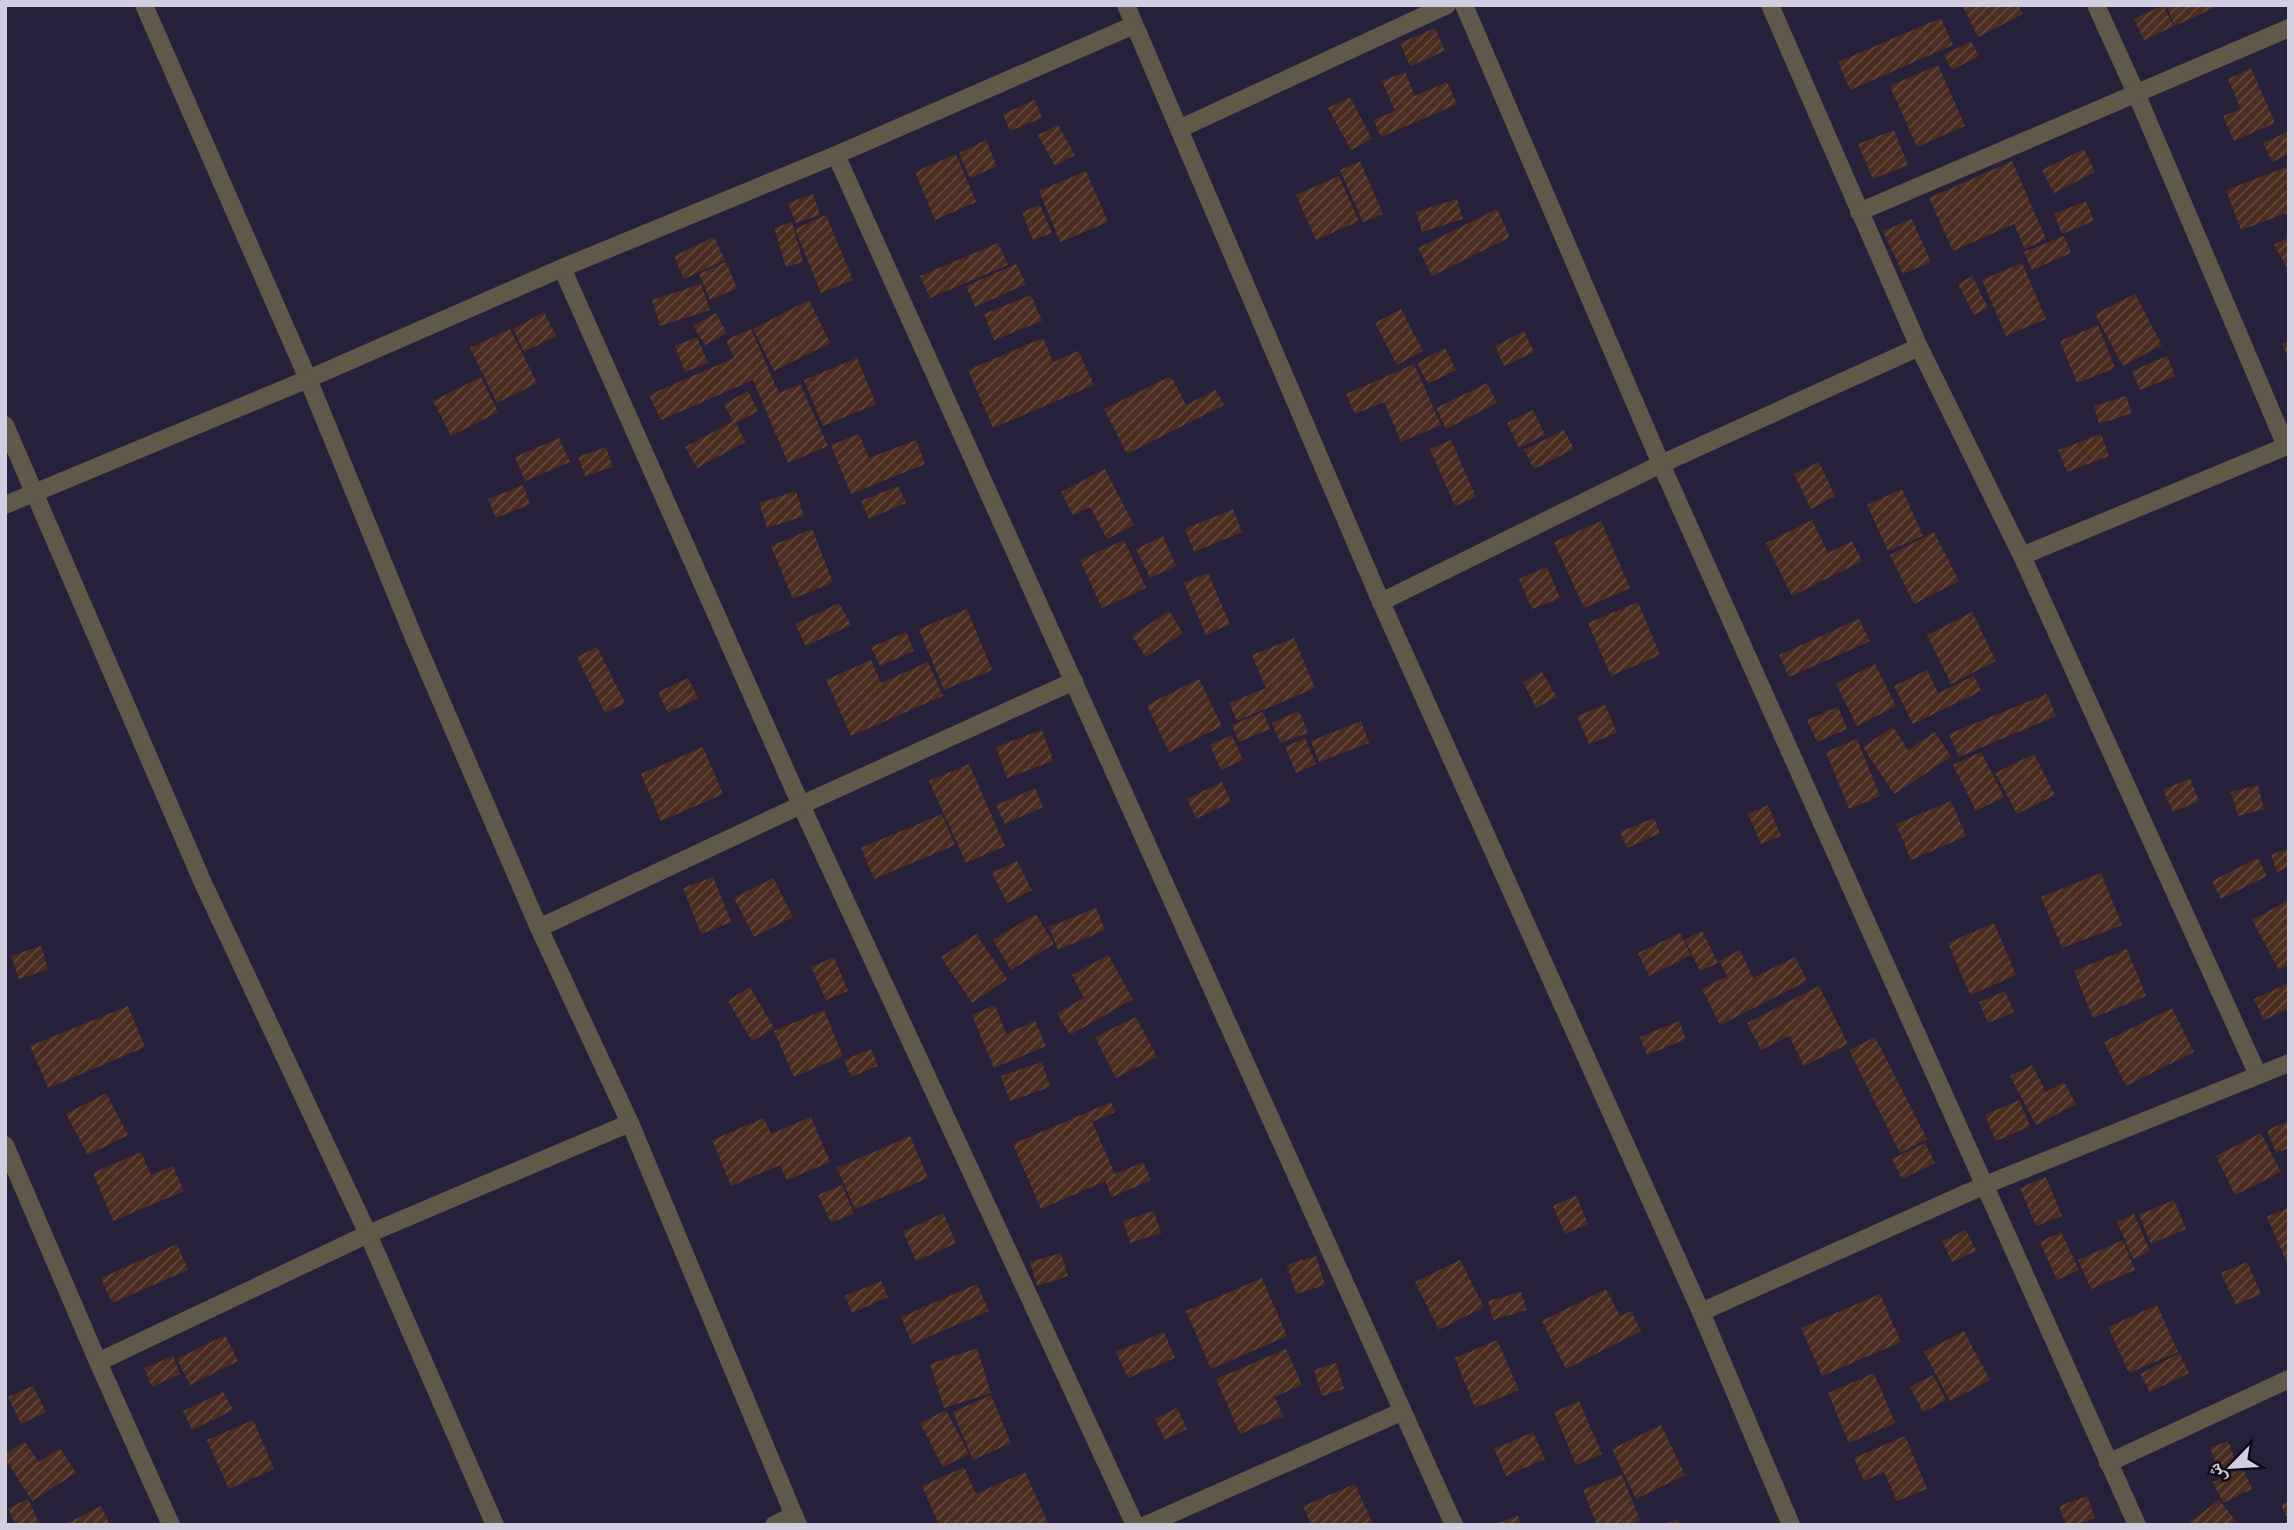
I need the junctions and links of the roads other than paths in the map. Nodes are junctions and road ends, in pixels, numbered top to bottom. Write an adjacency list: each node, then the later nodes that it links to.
1 (144, 5): 15 (street)
2 (1126, 5): 7 (street)
3 (1447, 5): 10 (street)
4 (1464, 5): 18 (street)
5 (1770, 5): 12 (street)
6 (2096, 5): 9 (street)
7 (1134, 25): 10 (street); 11 (street)
8 (2289, 28): 9 (street)
9 (2136, 93): 12 (street); 17 (street)
10 (1179, 129): 22 (street)
11 (836, 155): 13 (street); 23 (street)
12 (1859, 212): 14 (street)
13 (562, 268): 15 (street); 24 (street)
14 (1919, 347): 18 (street); 21 (street)
15 (308, 379): 19 (street); 25 (street)
16 (5, 425): 19 (street)
17 (2287, 446): 21 (street)
18 (1661, 464): 22 (street); 31 (street)
19 (35, 493): 20 (street); 32 (street)
20 (5, 505)
21 (2022, 556): 27 (street)
22 (1381, 603): 33 (street)
23 (1074, 681): 24 (street); 36 (street)
24 (801, 805): 25 (street); 42 (street)
25 (539, 928): 28 (street)
26 (2289, 1063): 27 (street)
27 (2258, 1075): 31 (street)
28 (630, 1123): 32 (street); 38 (street)
29 (5, 1145): 30 (street)
30 (10, 1167): 34 (street)
31 (1985, 1185): 33 (street); 37 (street)
32 (368, 1234): 34 (street); 40 (street)
33 (1701, 1312): 45 (street)
34 (98, 1362): 39 (street)
35 (2289, 1379): 37 (street)
36 (1401, 1412): 43 (street); 44 (street)
37 (2108, 1464): 46 (street)
38 (796, 1520): 41 (street)
39 (171, 1525)
40 (495, 1525)
41 (774, 1525)
42 (1135, 1525)
43 (1146, 1525)
44 (1454, 1525)
45 (1791, 1525)
46 (2137, 1525)

